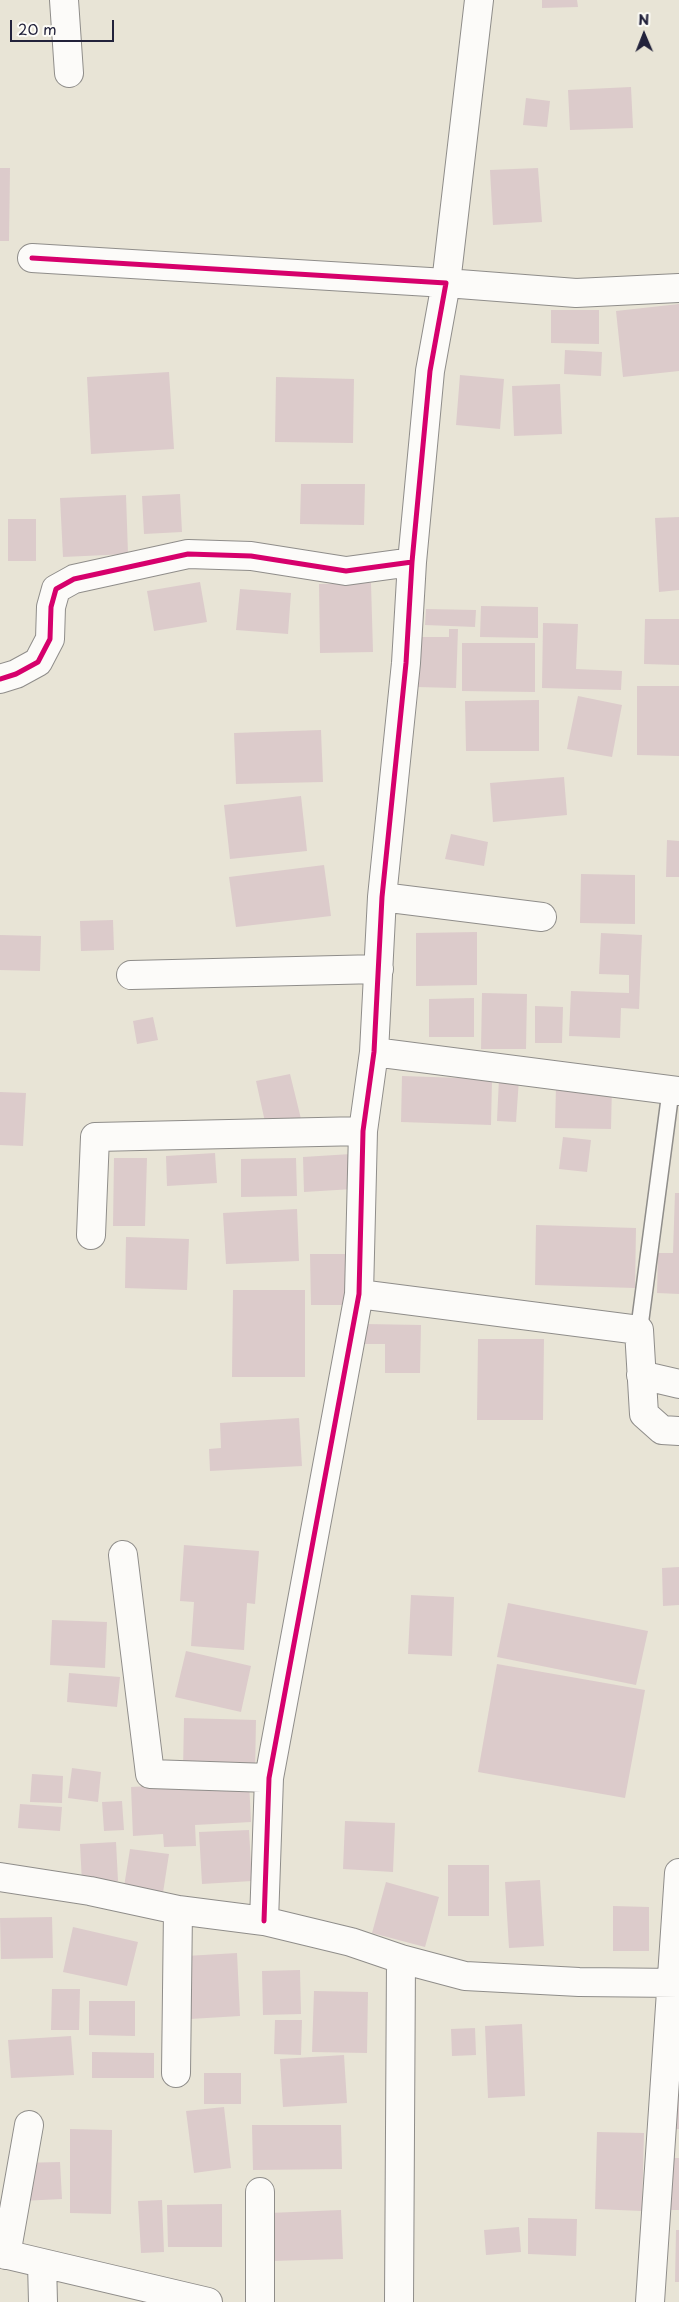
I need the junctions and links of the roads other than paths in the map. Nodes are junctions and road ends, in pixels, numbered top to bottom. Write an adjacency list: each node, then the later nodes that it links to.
1 (64, 0): 3 (street)
2 (478, 0): 5 (street)
3 (69, 73)
4 (32, 258): 5 (street)
5 (446, 283): 6 (street); 7 (street)
6 (679, 288)
7 (412, 562): 8 (street); 9 (street)
8 (0, 679)
9 (382, 897): 10 (street); 11 (street)
10 (542, 917)
11 (379, 969): 12 (street); 13 (street)
12 (131, 975)
13 (374, 1052): 14 (street); 15 (street)
14 (675, 1089): 18 (lane)
15 (363, 1131): 16 (street); 17 (street)
16 (91, 1235)
17 (359, 1294): 18 (street); 23 (street)
18 (639, 1330): 19 (street)
19 (641, 1375): 20 (street); 21 (street)
20 (679, 1384)
21 (679, 1431)
22 (122, 1554): 23 (street)
23 (269, 1778): 27 (street)
24 (679, 1873): 29 (street)
25 (0, 1877): 26 (street)
26 (178, 1910): 27 (street); 30 (street)
27 (264, 1921): 28 (street)
28 (401, 1959): 29 (street); 38 (street)
29 (675, 1983): 39 (street)
30 (176, 2073)
31 (29, 2125): 33 (street)
32 (260, 2192): 37 (street)
33 (3, 2254): 34 (street)
34 (42, 2263): 35 (street); 36 (street)
35 (43, 2302)
36 (208, 2302)
37 (260, 2302)
38 (399, 2302)
39 (650, 2302)

